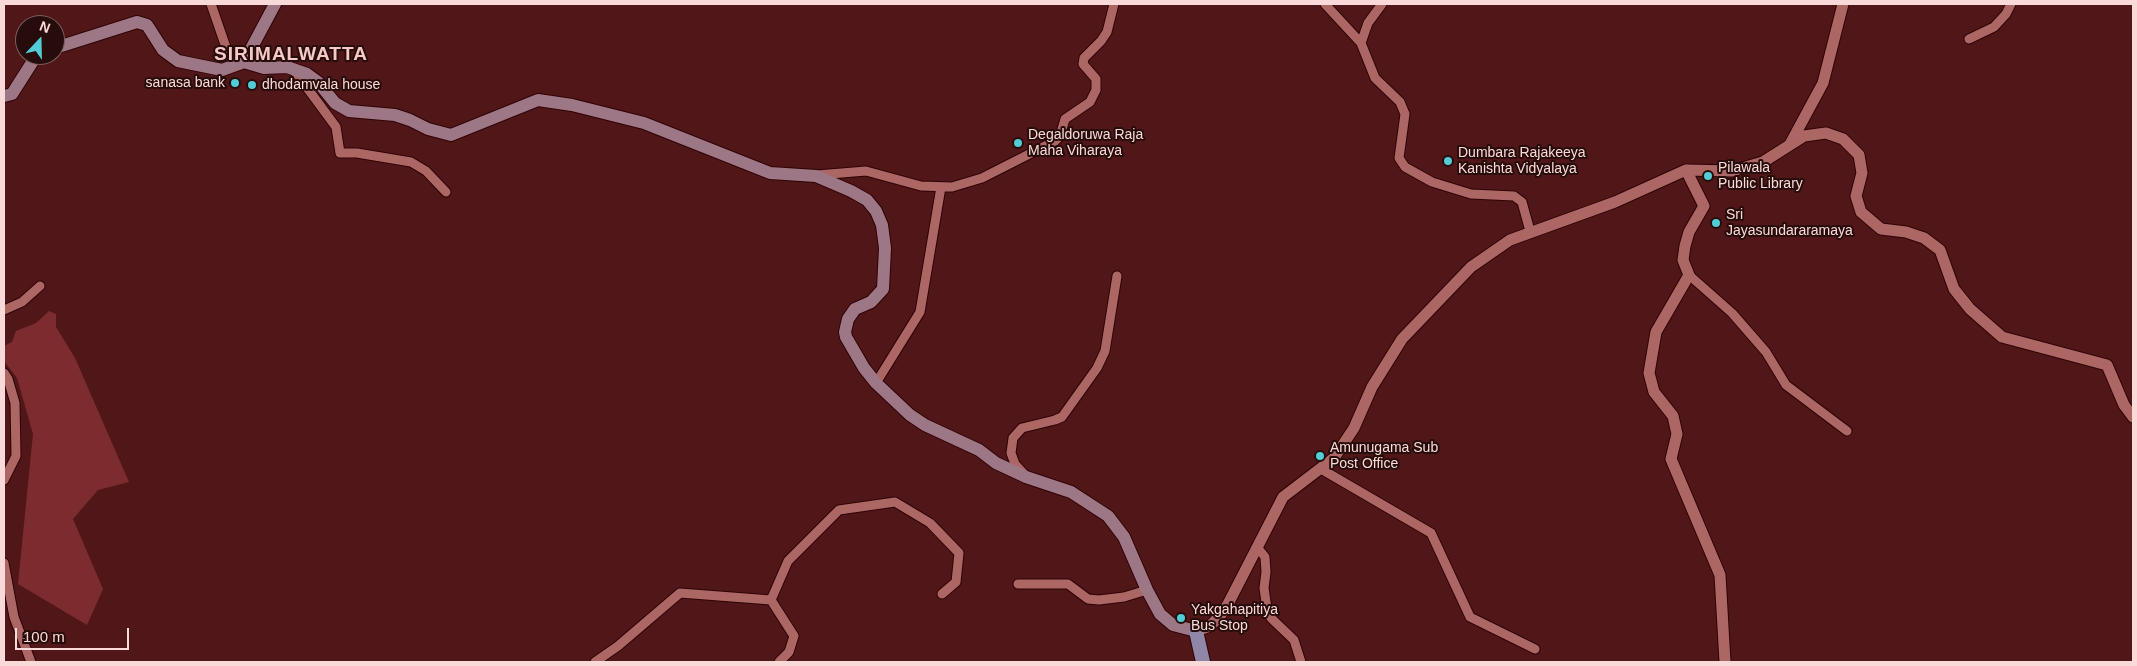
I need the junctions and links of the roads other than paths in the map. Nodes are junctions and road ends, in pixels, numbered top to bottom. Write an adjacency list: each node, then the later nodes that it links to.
1 (211, 4): 11 (street)
2 (275, 4): 11 (main road)
3 (1114, 4): 18 (street)
4 (1325, 4): 9 (street)
5 (1382, 4): 9 (street)
6 (1843, 4): 15 (street)
7 (2011, 4): 8 (street)
8 (1969, 39)
9 (1361, 43): 20 (street)
10 (65, 45): 11 (main road)
11 (241, 63): 13 (main road)
12 (30, 65): 14 (main road)
13 (295, 70): 17 (main road); 19 (street)
14 (4, 96)
15 (1790, 144): 16 (street); 27 (street)
16 (1686, 170): 20 (street); 21 (street)
17 (816, 176): 18 (street); 26 (main road)
18 (941, 188): 26 (street)
19 (446, 192)
20 (1530, 232): 29 (street)
21 (1688, 275): 28 (street); 45 (street)
22 (1118, 276): 30 (street)
23 (40, 286): 24 (street)
24 (4, 310)
25 (4, 373): 31 (street)
26 (876, 382): 30 (main road)
27 (2133, 417)
28 (1847, 430)
29 (1321, 469): 32 (street); 39 (street)
30 (1026, 477): 35 (main road)
31 (4, 480)
32 (1257, 547): 38 (street); 44 (street)
33 (4, 562): 40 (street)
34 (1018, 584): 35 (street)
35 (1147, 590): 38 (main road)
36 (942, 594): 37 (street)
37 (771, 600): 41 (street); 42 (street)
38 (1196, 632): 43 (main road)
39 (1535, 649)
40 (31, 662)
41 (595, 662)
42 (779, 662)
43 (1203, 662)
44 (1301, 662)
45 (1725, 662)

